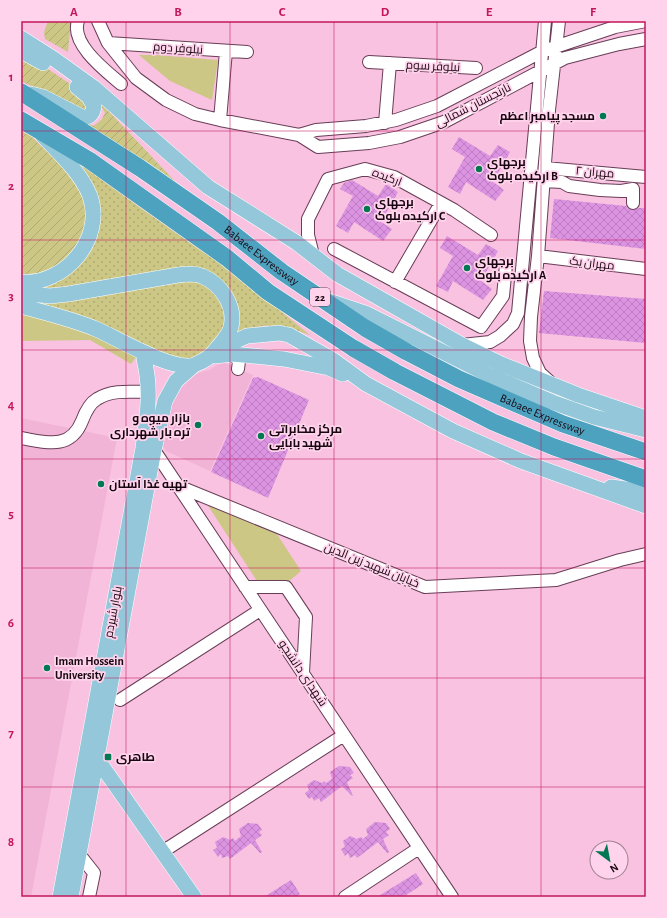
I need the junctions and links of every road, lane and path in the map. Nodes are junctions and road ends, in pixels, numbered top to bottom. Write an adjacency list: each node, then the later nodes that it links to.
1 (78, 21): 19 (street)
2 (98, 21): 8 (street, نارنجستان شمالی)
3 (545, 21): 12 (street)
4 (559, 21): 9 (street)
5 (646, 21): 9 (street, نارنجستان شمالی)
6 (21, 38): 36 (main road)
7 (646, 39): 16 (street, نارنجستان شمالی)
8 (108, 43): 11 (street, نیلوفر دوم); 22 (street, نارنجستان شمالی)
9 (557, 45): 12 (street, نارنجستان شمالی); 16 (street)
10 (21, 51): 20 (main road)
11 (226, 51): 13 (street, نیلوفر دوم); 22 (street)
12 (543, 51): 18 (street); 23 (street, نارنجستان شمالی)
13 (247, 52)
14 (369, 62): 15 (street, نیلوفر سوم)
15 (390, 63): 17 (street, نیلوفر سوم); 23 (street, نیلوفر سوم)
16 (555, 65): 18 (street, نارنجستان شمالی); 27 (street)
17 (476, 68)
18 (541, 70): 26 (street, نارنجستان شمالی); 32 (street)
19 (121, 84)
20 (21, 92): 43 (highway, Babaee Expressway / 22)
21 (21, 120): 24 (highway, Babaee Expressway / 22)
22 (220, 120): 25 (street, نارنجستان شمالی)
23 (390, 121): 25 (street, نارنجستان شمالی); 26 (street, نیلوفر سوم)
24 (37, 130): 40 (main road); 62 (highway, Babaee Expressway / 22)
25 (299, 135): 26 (street, نارنجستان شمالی)
26 (400, 137)
27 (545, 168): 28 (street, مهران ۲); 29 (street)
28 (646, 177)
29 (544, 180): 31 (street); 33 (street)
30 (441, 203): 34 (street, ارکیده); 36 (street, ارکیده); 41 (street)
31 (633, 203)
32 (527, 215): 33 (street); 45 (street)
33 (541, 216): 37 (street)
34 (491, 235)
35 (334, 249): 41 (street)
36 (313, 255): 47 (main road)
37 (538, 256): 39 (street, مهران یک); 46 (street)
38 (506, 265): 41 (street)
39 (646, 269)
40 (21, 282)
41 (395, 282)
42 (21, 293): 50 (main road)
43 (323, 300): 58 (main road); 61 (highway, Babaee Expressway / 22)
44 (21, 306): 49 (main road)
45 (518, 313): 46 (street); 47 (street)
46 (531, 316): 54 (street)
47 (462, 345): 54 (main road)
48 (233, 354): 50 (main road); 52 (street); 53 (main road)
49 (143, 355): 51 (main road); 55 (main road, بلوار شیردم)
50 (210, 357): 51 (main road, بلوار شیردم); 53 (main road, بلوار شیردم)
51 (193, 366): 56 (main road, بلوار شیردم)
52 (238, 369)
53 (366, 384): 63 (main road)
54 (553, 385): 57 (main road)
55 (149, 395): 56 (main road); 59 (street); 60 (main road, بلوار شیردم)
56 (168, 404): 60 (main road, بلوار شیردم)
57 (646, 418)
58 (646, 430)
59 (21, 438)
60 (149, 449): 64 (street, شهدای دانشجو); 73 (main road, بلوار شیردم)
61 (646, 452)
62 (646, 479)
63 (577, 481): 65 (main road); 66 (main road)
64 (178, 486): 67 (street, خیابان شهید زین الدین); 68 (street, شهدای دانشجو)
65 (646, 492)
66 (646, 506)
67 (646, 554)
68 (245, 587): 69 (street, شهدای دانشجو); 70 (street)
69 (260, 610): 70 (street, شهدای دانشجو); 71 (street)
70 (303, 673): 72 (street, شهدای دانشجو)
71 (120, 700)
72 (344, 735): 74 (street, شهدای دانشجو); 75 (street)
73 (91, 758): 75 (main road); 76 (main road, بلوار شیردم); 77 (main road, بلوار شیردم)
74 (419, 848): 81 (street); 82 (street, شهدای دانشجو)
75 (162, 852): 80 (main road)
76 (79, 854): 78 (main road, بلوار شیردم); 79 (street)
77 (60, 897)
78 (71, 897)
79 (89, 897)
80 (194, 897)
81 (345, 897)
82 (452, 897)

